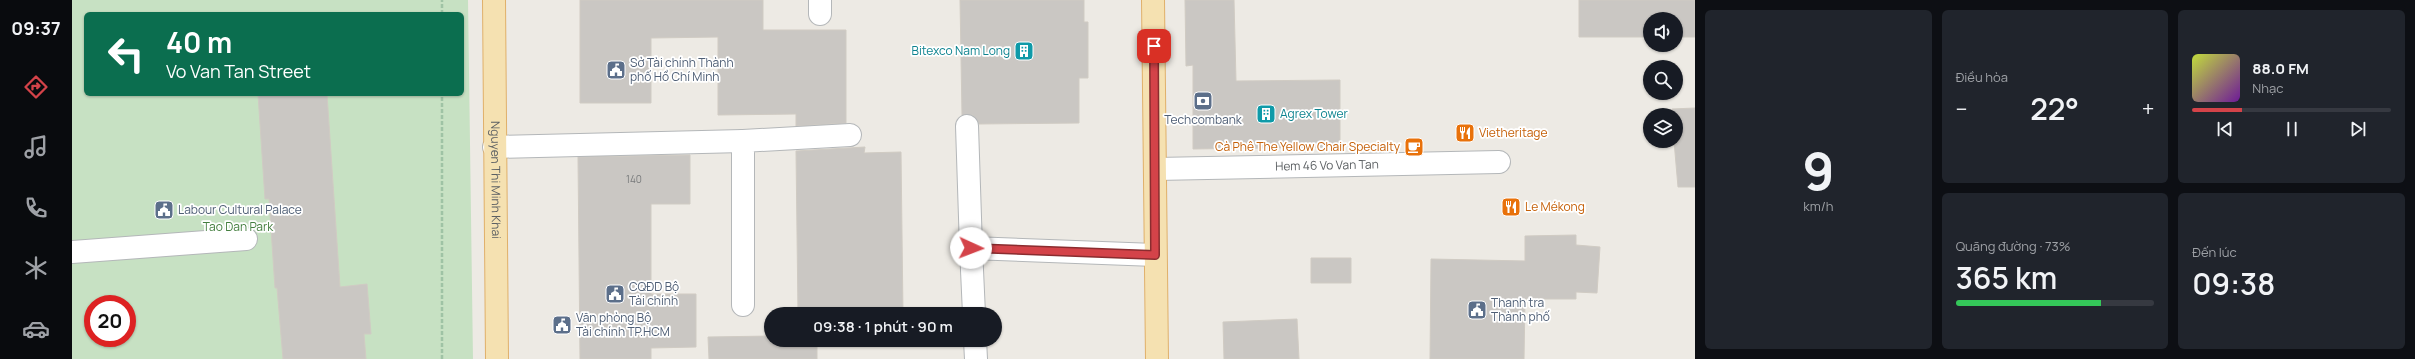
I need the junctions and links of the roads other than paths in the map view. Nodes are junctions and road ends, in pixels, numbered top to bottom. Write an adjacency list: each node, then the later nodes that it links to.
1 (494, 0): 6 (main road, Nguyen Thi Minh Khai)
2 (1153, 0): 8 (main road)
3 (967, 126): 10 (street)
4 (850, 135): 5 (street)
5 (743, 141): 6 (street); 13 (street)
6 (494, 147): 16 (main road, Nguyen Thi Minh Khai)
7 (1499, 162): 8 (street, Hem 46 Vo Van Tan)
8 (1156, 169): 12 (main road)
9 (246, 239): 11 (street)
10 (971, 248): 12 (street); 14 (street)
11 (72, 252)
12 (1155, 255): 18 (main road)
13 (743, 306)
14 (974, 307)
15 (975, 347): 17 (street)
16 (497, 359)
17 (976, 359)
18 (1157, 359)

